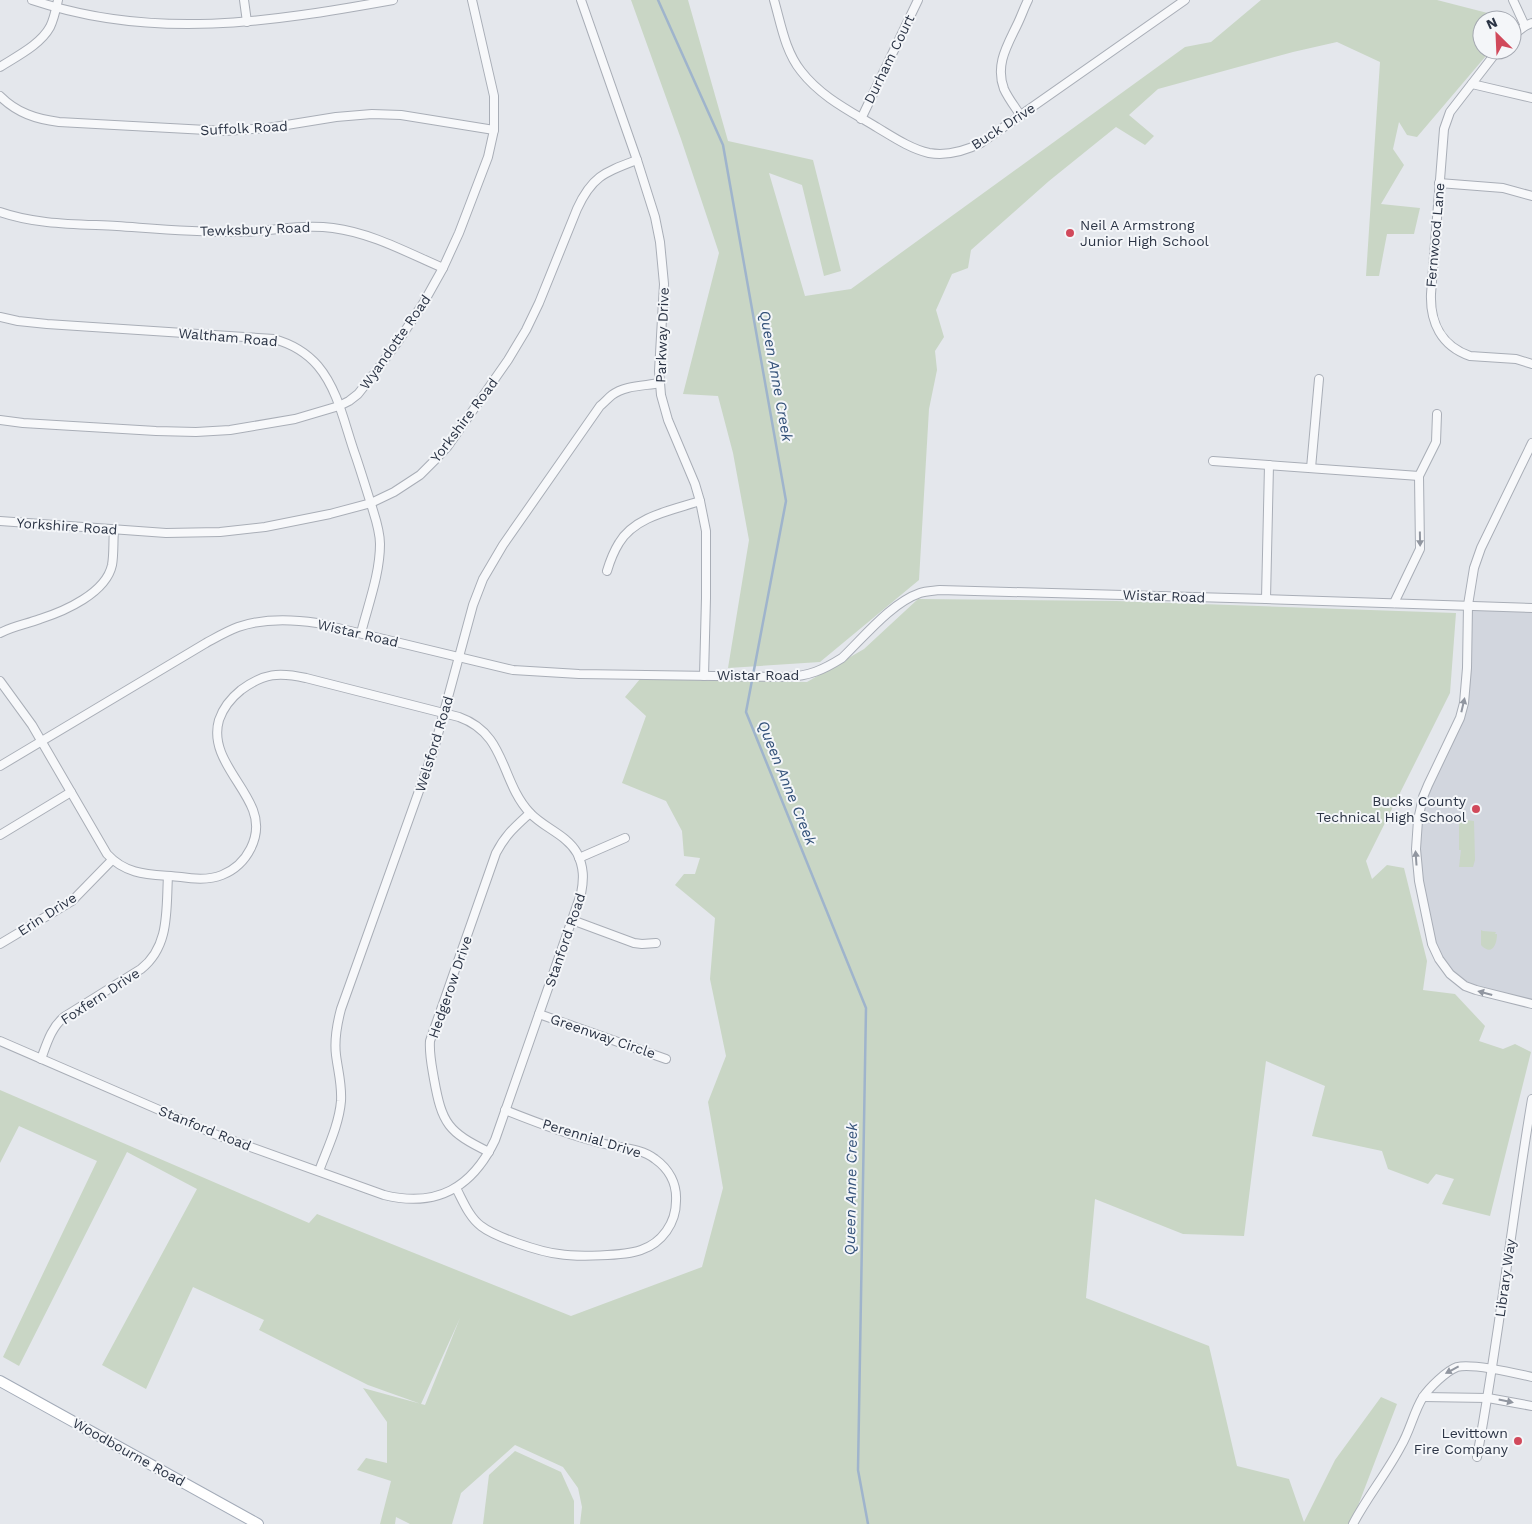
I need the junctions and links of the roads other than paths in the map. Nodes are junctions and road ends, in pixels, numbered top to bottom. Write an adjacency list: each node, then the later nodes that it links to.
1 (32, 0): 11 (street)
2 (244, 0): 12 (street)
3 (393, 0): 12 (street)
4 (472, 0): 21 (street, Wyandotte Road)
5 (581, 0): 22 (street, Parkway Drive)
6 (774, 0): 20 (street, Buck Drive)
7 (918, 0): 20 (street, Durham Court)
8 (1028, 0): 19 (street)
9 (1185, 0): 19 (street, Buck Drive)
10 (1513, 0): 13 (street)
11 (57, 4): 12 (street); 15 (street)
12 (247, 22)
13 (1529, 24)
14 (1490, 60): 16 (street, Fernwood Lane)
15 (0, 67)
16 (1472, 84): 18 (street); 23 (street, Fernwood Lane)
17 (0, 96): 21 (street, Suffolk Road)
18 (1532, 98)
19 (1021, 116): 20 (street, Buck Drive)
20 (861, 119)
21 (494, 130): 26 (street, Wyandotte Road)
22 (637, 160): 30 (street, Parkway Drive); 40 (street, Yorkshire Road)
23 (1439, 183): 24 (street); 28 (street, Fernwood Lane)
24 (1532, 196)
25 (0, 212): 26 (street, Tewksbury Road)
26 (443, 268): 31 (street, Wyandotte Road)
27 (0, 318): 31 (street, Waltham Road)
28 (1532, 364)
29 (1319, 379): 37 (street)
30 (660, 383): 39 (street, Parkway Drive); 50 (street, Welsford Road)
31 (339, 406): 33 (street, Wyandotte Road); 40 (street, Waltham Road)
32 (1437, 414): 38 (street)
33 (0, 420)
34 (1532, 443): 46 (street)
35 (1213, 461): 36 (street)
36 (1268, 465): 37 (street); 44 (street)
37 (1311, 468): 38 (street)
38 (1419, 476): 45 (street, one-way to 45)
39 (700, 501): 43 (street); 51 (street, Parkway Drive)
40 (371, 503): 42 (street, Yorkshire Road); 49 (street, Waltham Road)
41 (0, 521): 42 (street, Yorkshire Road)
42 (114, 530): 48 (street)
43 (607, 571)
44 (1266, 599): 45 (street, Wistar Road); 51 (street, Wistar Road)
45 (1394, 603): 46 (street, Wistar Road)
46 (1468, 605): 47 (street, Wistar Road); 66 (street, one-way to 46)
47 (1532, 608)
48 (0, 633)
49 (361, 633): 50 (street, Wistar Road); 54 (street, Wistar Road)
50 (459, 658): 51 (street, Wistar Road); 53 (street, Welsford Road)
51 (704, 676)
52 (0, 681): 54 (street, Stanford Road)
53 (444, 713): 57 (street, Stanford Road); 62 (street, Stanford Road); 74 (street, Welsford Road)
54 (41, 742): 55 (street, Wistar Road); 56 (street, Stanford Road)
55 (0, 766)
56 (71, 792): 58 (street); 61 (street, Stanford Road)
57 (530, 813): 60 (street, Stanford Road); 73 (street, Hedgerow Drive)
58 (0, 835)
59 (625, 838): 60 (street)
60 (579, 858): 63 (street, Stanford Road)
61 (112, 860): 62 (street, Stanford Road); 65 (street, Erin Drive)
62 (168, 876): 69 (street, Foxfern Drive)
63 (572, 920): 64 (street); 67 (street, Stanford Road)
64 (656, 943)
65 (0, 944)
66 (1532, 1004)
67 (539, 1014): 70 (street, Greenway Circle); 72 (street, Stanford Road)
68 (0, 1041): 69 (street, Stanford Road)
69 (41, 1059): 74 (street, Stanford Road)
70 (666, 1059)
71 (1532, 1099): 76 (street, Library Way)
72 (505, 1110): 73 (street, Stanford Road); 75 (street, Perennial Drive)
73 (489, 1152): 75 (street, Stanford Road)
74 (319, 1171): 75 (street, Stanford Road)
75 (456, 1188)
76 (1492, 1369): 77 (street); 79 (street, one-way to 79); 80 (street, Library Way)
77 (1532, 1377)
78 (0, 1381): 83 (main road, Woodbourne Road)
79 (1423, 1398): 80 (street); 84 (street)
80 (1488, 1398): 81 (street, one-way to 81); 82 (street, Library Way)
81 (1532, 1406)
82 (1477, 1457)
83 (253, 1523)
84 (1353, 1524)

